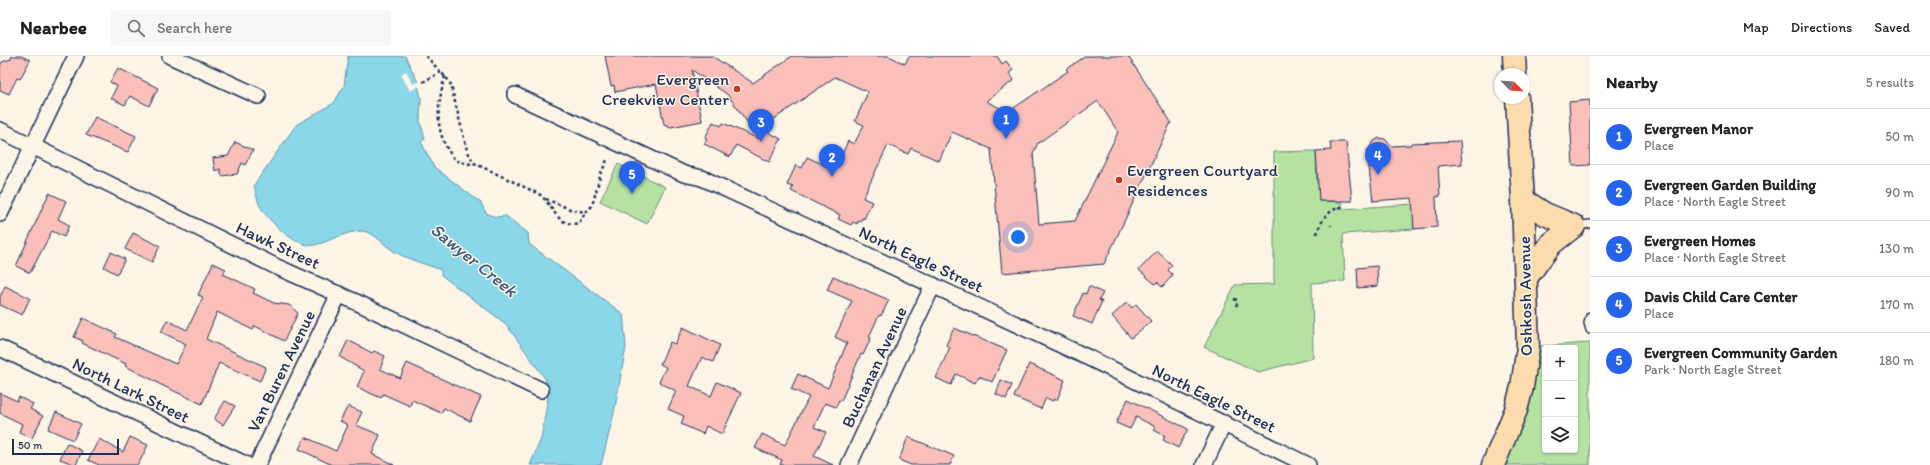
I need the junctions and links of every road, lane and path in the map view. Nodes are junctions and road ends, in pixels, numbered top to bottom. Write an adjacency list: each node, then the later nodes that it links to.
1 (76, 56): 13 (street)
2 (170, 56): 10 (street)
3 (426, 56): 6 (path)
4 (1514, 56): 5 (main road)
5 (1515, 68)
6 (441, 72): 7 (path); 8 (path)
7 (445, 76): 15 (path); 15 (path)
8 (423, 82)
9 (515, 95): 24 (street, North Eagle Street)
10 (258, 96)
11 (1517, 104): 17 (main road, Oshkosh Avenue)
12 (0, 130): 13 (street, Hawk Street)
13 (32, 146): 20 (street); 25 (street, Hawk Street)
14 (608, 158): 19 (path)
15 (474, 163): 16 (path)
16 (545, 199): 19 (path); 19 (path)
17 (1524, 200): 21 (main road); 23 (main road, Oshkosh Avenue)
18 (1342, 207): 22 (path)
19 (586, 212)
20 (0, 214)
21 (1582, 225): 23 (main road)
22 (1317, 234)
23 (1526, 278): 38 (main road, Oshkosh Avenue)
24 (933, 285): 32 (street, North Eagle Street); 35 (street, Buchanan Avenue)
25 (339, 294): 31 (street, Hawk Street); 34 (street, Van Buren Avenue)
26 (1236, 300): 27 (path)
27 (1236, 306)
28 (1590, 316): 29 (lane)
29 (1590, 330)
30 (0, 348): 33 (street, North Lark Street)
31 (542, 390)
32 (1224, 423): 36 (street); 37 (street, North Eagle Street)
33 (247, 465)
34 (257, 465)
35 (849, 465)
36 (1204, 465)
37 (1308, 465)
38 (1493, 465)

